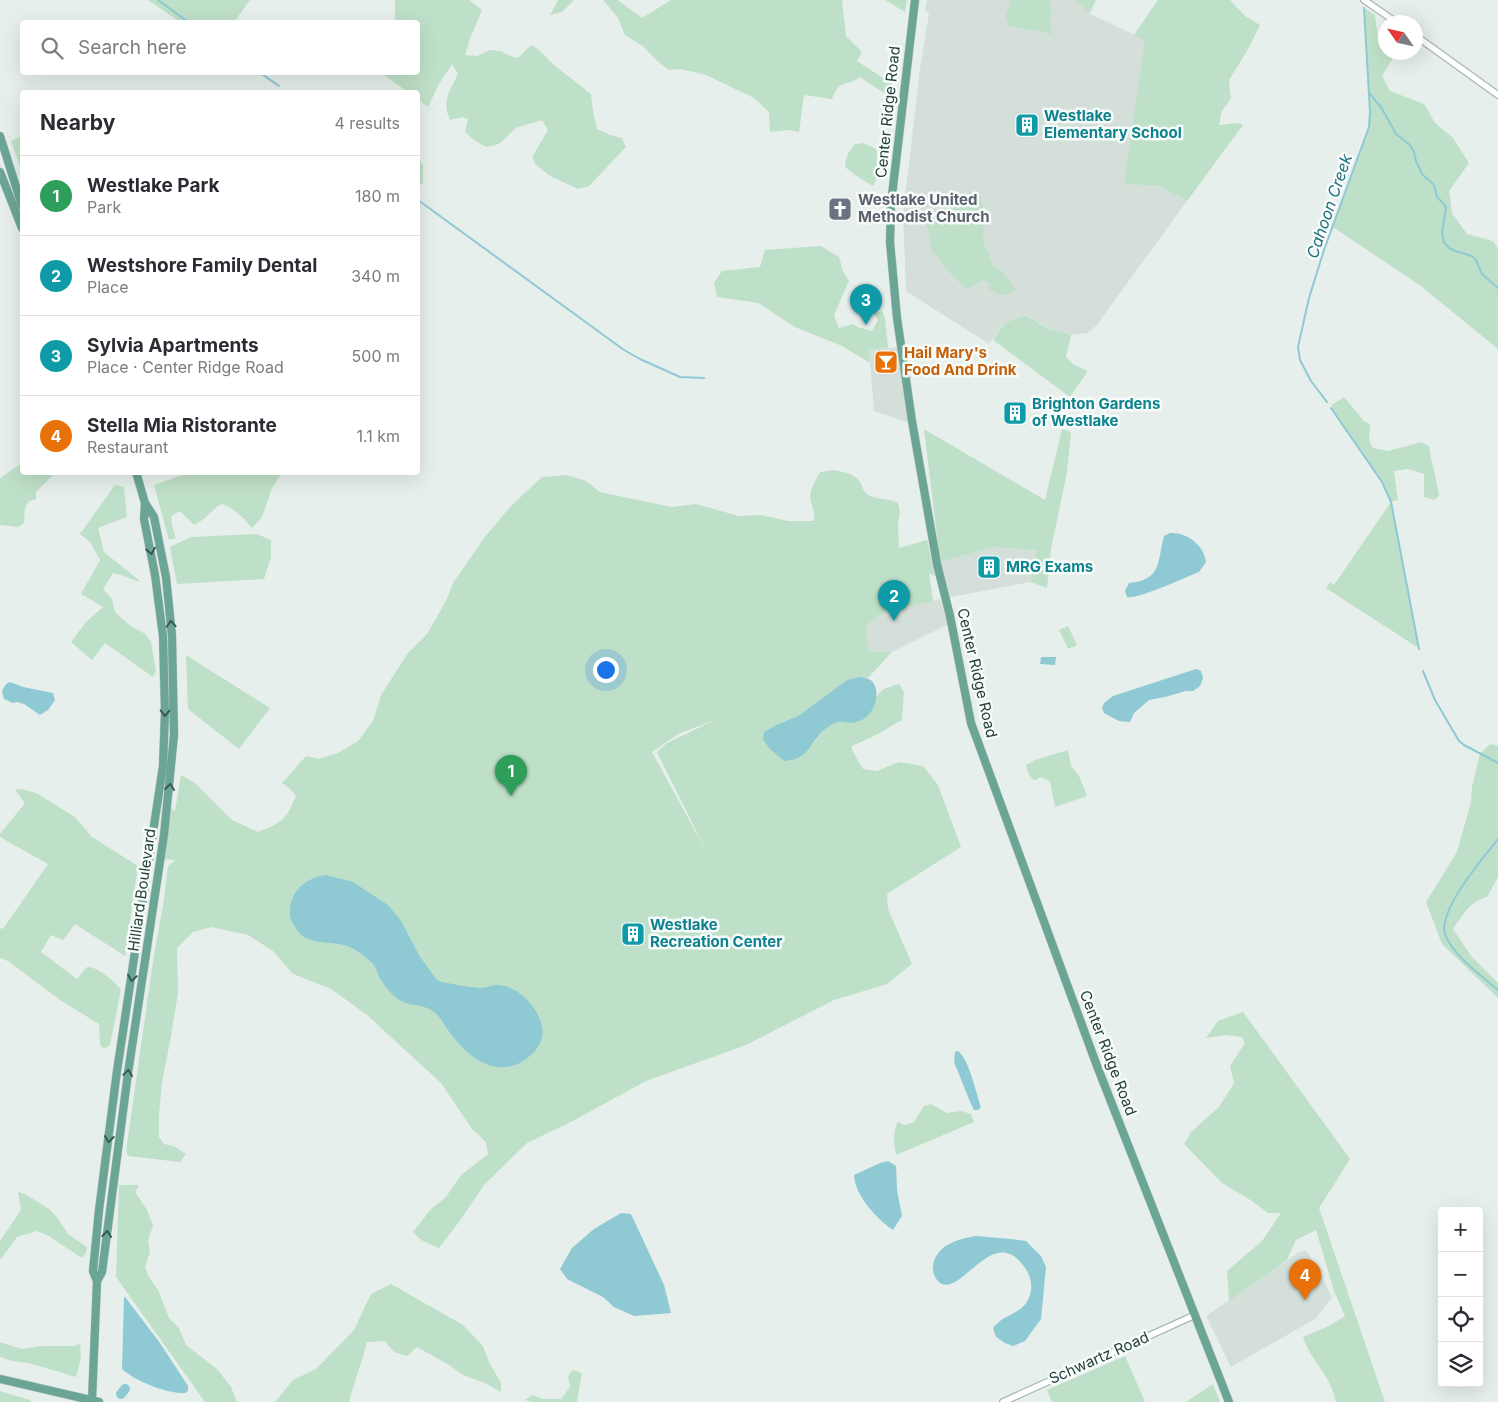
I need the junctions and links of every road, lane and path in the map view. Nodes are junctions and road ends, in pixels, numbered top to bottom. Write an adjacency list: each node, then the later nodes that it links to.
1 (915, 0): 11 (main road, Center Ridge Road)
2 (1364, 0): 3 (street)
3 (1386, 15)
4 (1423, 41): 5 (street)
5 (1498, 95)
6 (0, 136): 8 (main road)
7 (0, 172): 9 (main road)
8 (20, 200)
9 (20, 223)
10 (137, 475): 13 (main road, Hilliard Boulevard)
11 (1195, 1315): 14 (street, Schwartz Road); 15 (main road, Center Ridge Road)
12 (0, 1379): 13 (main road)
13 (94, 1402)
14 (1003, 1402)
15 (1229, 1402)

